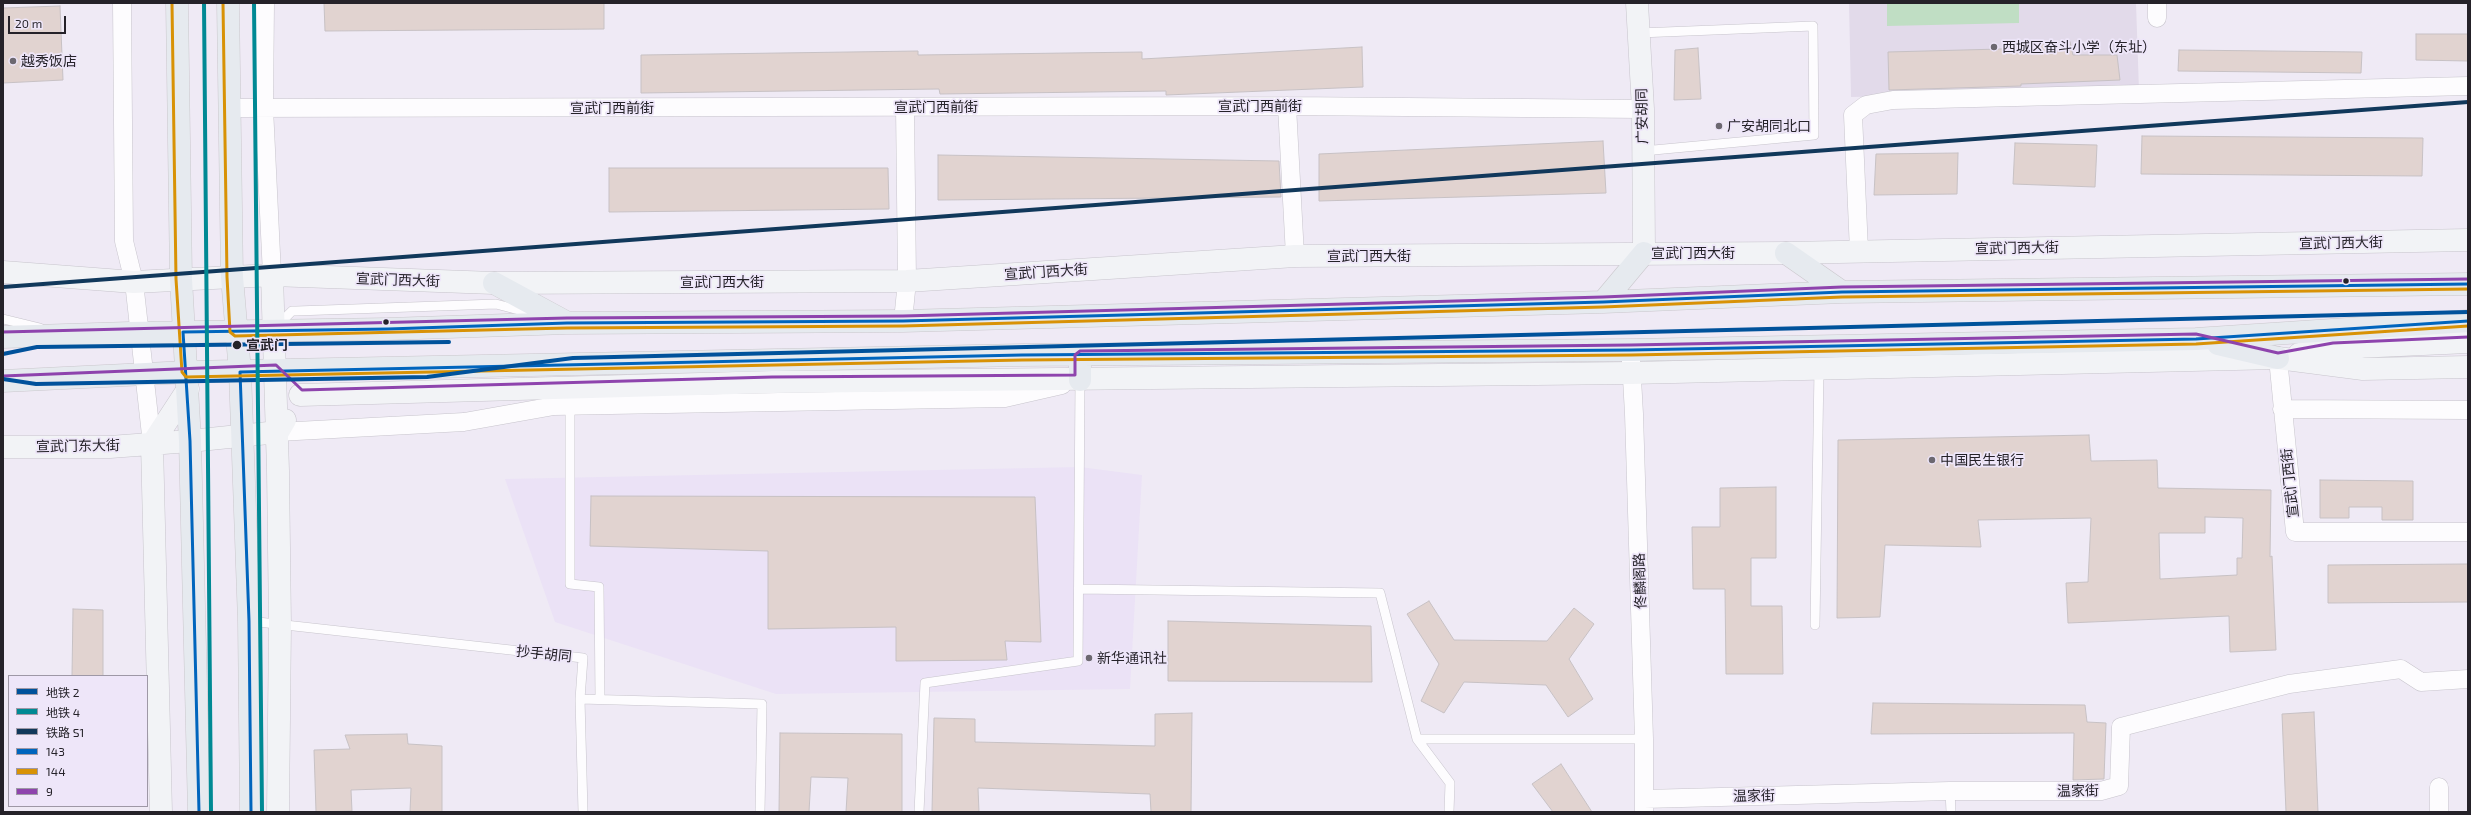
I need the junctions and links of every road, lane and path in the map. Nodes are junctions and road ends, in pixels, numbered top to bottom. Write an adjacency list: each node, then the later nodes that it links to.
1 (122, 3): 24 (street)
2 (177, 3): 22 (main road)
3 (228, 3): 10 (main road)
4 (265, 3): 11 (street)
5 (1637, 3): 6 (street, 广安胡同)
6 (1639, 33): 12 (street, 广安胡同); 13 (lane)
7 (2468, 86): 15 (street)
8 (1287, 106): 9 (street, 宣武门西前街); 12 (street, 宣武门西前街); 18 (street)
9 (905, 107): 11 (street, 宣武门西前街); 23 (street)
10 (230, 108): 11 (street, 宣武门西前街); 21 (main road)
11 (264, 108): 20 (street)
12 (1643, 110): 13 (street, 广安胡同)
13 (1643, 151): 16 (street, 广安胡同)
14 (2468, 240): 15 (street, 宣武门西大街)
15 (1859, 251): 17 (street, 宣武门西大街)
16 (1644, 253): 17 (street, 宣武门西大街); 18 (street, 宣武门西大街); 28 (main road)
17 (1786, 253): 27 (main road)
18 (1295, 256): 23 (street, 宣武门西大街)
19 (3, 272): 24 (street)
20 (272, 275): 21 (street, 宣武门西大街); 25 (street, 宣武门西大街); 33 (street)
21 (232, 277): 22 (street, 宣武门西大街); 34 (main road)
22 (181, 279): 24 (street, 宣武门西大街); 35 (main road)
23 (907, 281): 25 (street, 宣武门西大街); 30 (street)
24 (134, 282): 58 (street)
25 (494, 283): 32 (main road)
26 (2468, 284): 27 (main road)
27 (1842, 292): 28 (main road)
28 (1603, 302): 30 (main road)
29 (3, 319): 36 (lane)
30 (903, 321): 32 (main road)
31 (2468, 321): 38 (main road)
32 (567, 323): 33 (main road)
33 (273, 330): 34 (main road); 45 (street)
34 (235, 331): 35 (main road); 46 (main road)
35 (183, 332): 36 (main road); 50 (main road)
36 (70, 335): 37 (main road)
37 (3, 338)
38 (2196, 339): 40 (main road); 42 (main road)
39 (2468, 342): 42 (street)
40 (1631, 350): 41 (main road); 47 (street, 佟麟阁路)
41 (1080, 356): 45 (main road); 48 (main road)
42 (2278, 358): 43 (street); 44 (street); 53 (street, 宣武门西街)
43 (2468, 367)
44 (1819, 368): 47 (street); 64 (lane)
45 (276, 370): 46 (main road); 51 (street); 55 (street)
46 (240, 372): 50 (main road); 56 (main road)
47 (1631, 373): 48 (street); 68 (street, 佟麟阁路)
48 (1080, 380): 51 (street); 52 (street); 61 (lane)
49 (3, 381): 50 (main road)
50 (188, 381): 57 (main road); 58 (street)
51 (300, 395): 55 (street)
52 (570, 405): 55 (street); 67 (lane)
53 (2282, 409): 54 (street); 60 (street, 宣武门西街)
54 (2468, 410)
55 (278, 432): 56 (street, 宣武门东大街); 63 (street)
56 (241, 434): 57 (street, 宣武门东大街); 62 (main road)
57 (190, 441): 58 (street, 宣武门东大街); 74 (main road)
58 (152, 444): 59 (street, 宣武门东大街); 73 (street)
59 (3, 447)
60 (2468, 532)
61 (1079, 589): 69 (lane); 79 (lane)
62 (249, 621): 63 (lane, 抄手胡同); 75 (main road)
63 (280, 625): 66 (lane, 抄手胡同); 76 (street)
64 (1815, 625)
65 (2468, 679): 71 (street, 温家街)
66 (580, 699): 67 (lane); 77 (lane)
67 (600, 699): 78 (lane)
68 (1644, 738): 69 (lane); 72 (street, 佟麟阁路)
69 (1417, 739): 80 (lane)
70 (2439, 787): 82 (street)
71 (1950, 791): 72 (street, 温家街); 81 (lane)
72 (1644, 805)
73 (161, 812)
74 (199, 812)
75 (251, 812)
76 (278, 812)
77 (583, 812)
78 (760, 812)
79 (919, 812)
80 (1450, 812)
81 (1951, 812)
82 (2439, 812)

